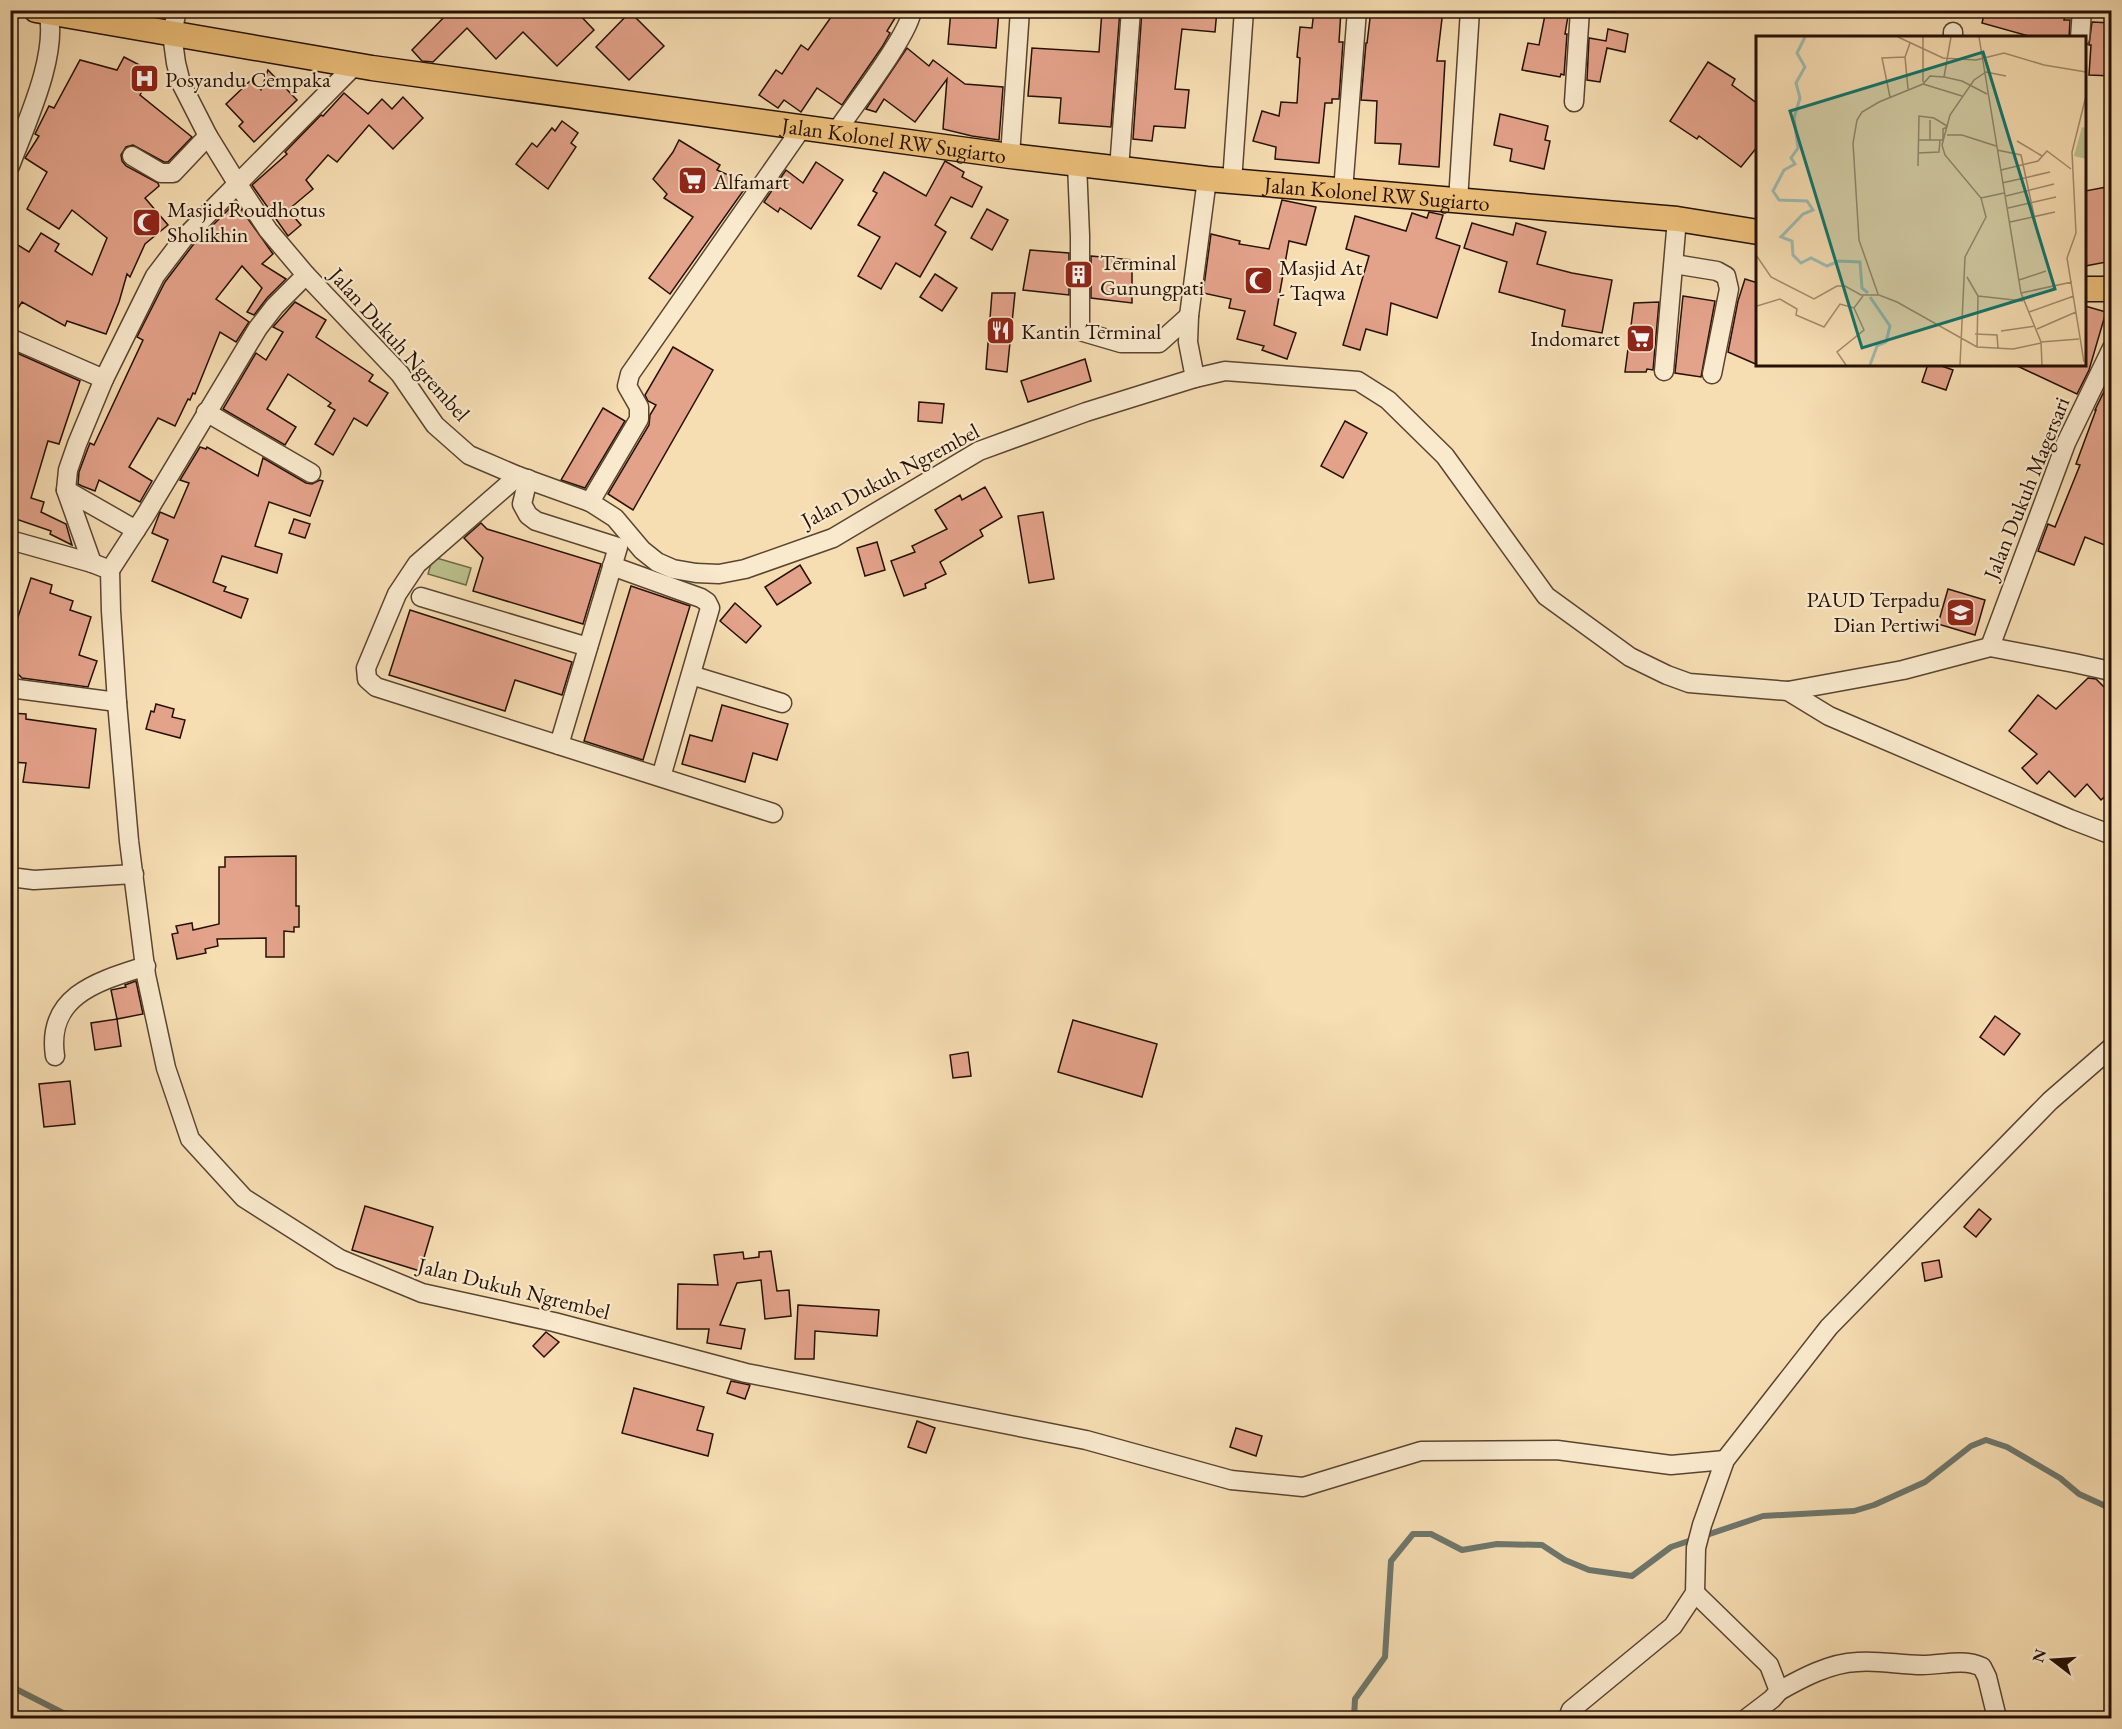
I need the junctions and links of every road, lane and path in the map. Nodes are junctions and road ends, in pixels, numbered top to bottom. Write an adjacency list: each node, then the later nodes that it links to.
1 (177, 10): 11 (street)
2 (912, 10): 16 (street)
3 (1020, 10): 19 (street)
4 (1131, 10): 22 (street)
5 (1244, 10): 24 (street)
6 (1357, 10): 26 (street)
7 (1470, 10): 27 (street)
8 (1580, 10): 14 (street)
9 (2082, 10): 12 (street)
10 (44, 11): 11 (main road, Jalan Kolonel RW Sugiarto); 21 (street)
11 (172, 34): 13 (main road, Jalan Kolonel RW Sugiarto); 17 (street, Jalan Dukuh Ngrembel)
12 (2080, 36)
13 (355, 65): 15 (main road, Jalan Kolonel RW Sugiarto); 25 (street)
14 (1574, 102)
15 (801, 129): 16 (main road, Jalan Kolonel RW Sugiarto); 45 (street)
16 (836, 132): 19 (main road, Jalan Kolonel RW Sugiarto)
17 (208, 136): 18 (street); 25 (street, Jalan Dukuh Ngrembel)
18 (132, 156)
19 (1010, 156): 20 (main road, Jalan Kolonel RW Sugiarto)
20 (1077, 164): 22 (main road, Jalan Kolonel RW Sugiarto); 34 (street)
21 (10, 166)
22 (1119, 169): 23 (main road, Jalan Kolonel RW Sugiarto)
23 (1207, 179): 24 (main road, Jalan Kolonel RW Sugiarto); 34 (street)
24 (1232, 182): 26 (main road, Jalan Kolonel RW Sugiarto)
25 (237, 183): 31 (street, Jalan Dukuh Ngrembel); 40 (street)
26 (1343, 192): 27 (main road, Jalan Kolonel RW Sugiarto)
27 (1458, 201): 28 (main road, Jalan Kolonel RW Sugiarto)
28 (1677, 219): 29 (main road, Jalan Kolonel RW Sugiarto); 30 (street)
29 (1756, 232)
30 (1674, 264): 37 (street); 38 (street)
31 (306, 275): 41 (street, Jalan Dukuh Ngrembel); 43 (street, Jalan Dukuh Ngrembel)
32 (2086, 289): 33 (main road)
33 (2112, 289)
34 (1190, 316): 39 (street)
35 (10, 338): 40 (street)
36 (2112, 348): 53 (street, Jalan Dukuh Magersari)
37 (1664, 371)
38 (1712, 374)
39 (1195, 378): 45 (street, Jalan Dukuh Ngrembel); 57 (street, Jalan Dukuh Ngrembel)
40 (104, 379): 44 (street)
41 (206, 412): 42 (street); 46 (street, Jalan Dukuh Ngrembel)
42 (311, 473)
43 (523, 478): 45 (street, Jalan Dukuh Ngrembel); 49 (street); 60 (street)
44 (66, 490): 46 (street); 48 (street)
45 (590, 502)
46 (136, 530): 50 (street, Jalan Dukuh Ngrembel)
47 (10, 540): 48 (street)
48 (92, 563): 50 (street)
49 (612, 566): 52 (street); 55 (street)
50 (110, 570): 58 (street, Jalan Dukuh Ngrembel)
51 (421, 597): 52 (street)
52 (588, 647): 60 (street)
53 (1990, 647): 54 (street); 57 (street)
54 (2112, 674)
55 (692, 675): 59 (street); 61 (street)
56 (10, 688): 58 (street)
57 (1788, 691): 63 (street)
58 (117, 702): 64 (street, Jalan Dukuh Ngrembel)
59 (782, 703)
60 (559, 745): 61 (street)
61 (662, 777): 62 (street)
62 (773, 813)
63 (2112, 835)
64 (134, 874): 65 (street); 66 (street, Jalan Dukuh Ngrembel)
65 (10, 877)
66 (146, 966): 68 (street); 69 (street, Jalan Dukuh Ngrembel)
67 (2112, 1047): 69 (street)
68 (55, 1056)
69 (1725, 1460): 70 (street)
70 (1695, 1593): 71 (street); 72 (street)
71 (1779, 1691): 73 (street); 74 (street)
72 (1568, 1719)
73 (1747, 1719)
74 (1996, 1719)

